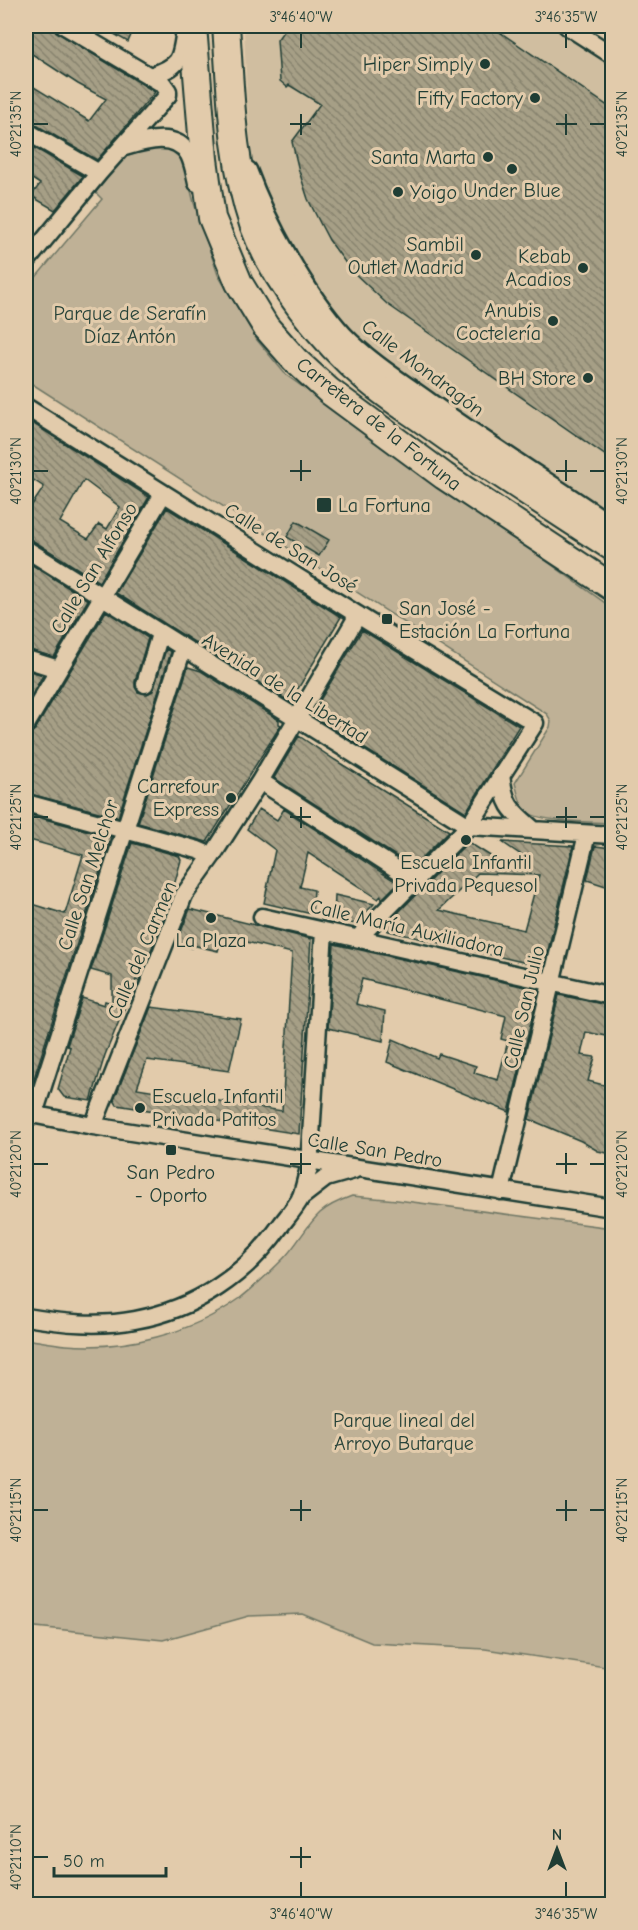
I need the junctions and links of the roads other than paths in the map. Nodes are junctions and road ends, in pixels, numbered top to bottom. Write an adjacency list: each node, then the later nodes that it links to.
1 (65, 26): 7 (street)
2 (185, 26): 7 (street)
3 (193, 26): 12 (main road, Carretera de la Fortuna)
4 (226, 26): 8 (main road, Carretera de la Fortuna)
5 (567, 26): 6 (street)
6 (612, 55)
7 (157, 80): 10 (street)
8 (234, 128): 16 (street, Calle Mondragón); 17 (main road, Carretera de la Fortuna)
9 (26, 131): 11 (street)
10 (121, 148): 11 (street); 12 (street)
11 (99, 173): 13 (street)
12 (212, 218): 19 (main road, Carretera de la Fortuna)
13 (26, 262)
14 (26, 407): 15 (street, Calle de San José)
15 (163, 494): 20 (street, Calle San Alfonso); 21 (street, Calle de San José)
16 (612, 525)
17 (612, 547)
18 (26, 549): 20 (street, Avenida de la Libertad)
19 (612, 586)
20 (100, 597): 22 (street, Avenida de la Libertad); 25 (street, Calle San Alfonso)
21 (358, 615): 27 (street, Calle del Carmen); 29 (street, Calle de San José)
22 (160, 634): 23 (street, Avenida de la Libertad); 26 (street)
23 (183, 648): 27 (street, Avenida de la Libertad); 33 (street, Calle San Melchor)
24 (26, 659): 25 (street)
25 (58, 669): 28 (street, Calle San Alfonso)
26 (145, 684)
27 (296, 720): 30 (street, Calle del Carmen); 32 (street, Avenida de la Libertad)
28 (26, 725)
29 (501, 776): 32 (street); 34 (street)
30 (260, 781): 37 (street, Calle del Carmen); 38 (street)
31 (26, 803): 33 (street)
32 (469, 826): 34 (street, Avenida de la Libertad); 38 (street)
33 (124, 830): 37 (street); 44 (street, Calle San Melchor)
34 (534, 830): 35 (street, Avenida de la Libertad)
35 (587, 834): 36 (street, Avenida de la Libertad); 42 (street, Calle San Julio)
36 (612, 835)
37 (212, 856): 45 (street, Calle del Carmen)
38 (415, 880): 41 (street)
39 (262, 917): 40 (street, Calle María Auxiliadora)
40 (324, 931): 41 (street, Calle María Auxiliadora); 46 (street)
41 (358, 938): 42 (street, Calle María Auxiliadora)
42 (551, 982): 43 (street, Calle María Auxiliadora); 48 (street, Calle San Julio)
43 (612, 996)
44 (30, 1114): 45 (street, Calle San Pedro)
45 (93, 1126): 46 (street, Calle San Pedro)
46 (310, 1161): 47 (street, Calle San Pedro); 49 (street)
47 (360, 1168): 48 (street, Calle San Pedro); 49 (street)
48 (501, 1191): 50 (street, Calle San Pedro)
49 (300, 1198): 51 (street)
50 (612, 1208)
51 (26, 1317)

